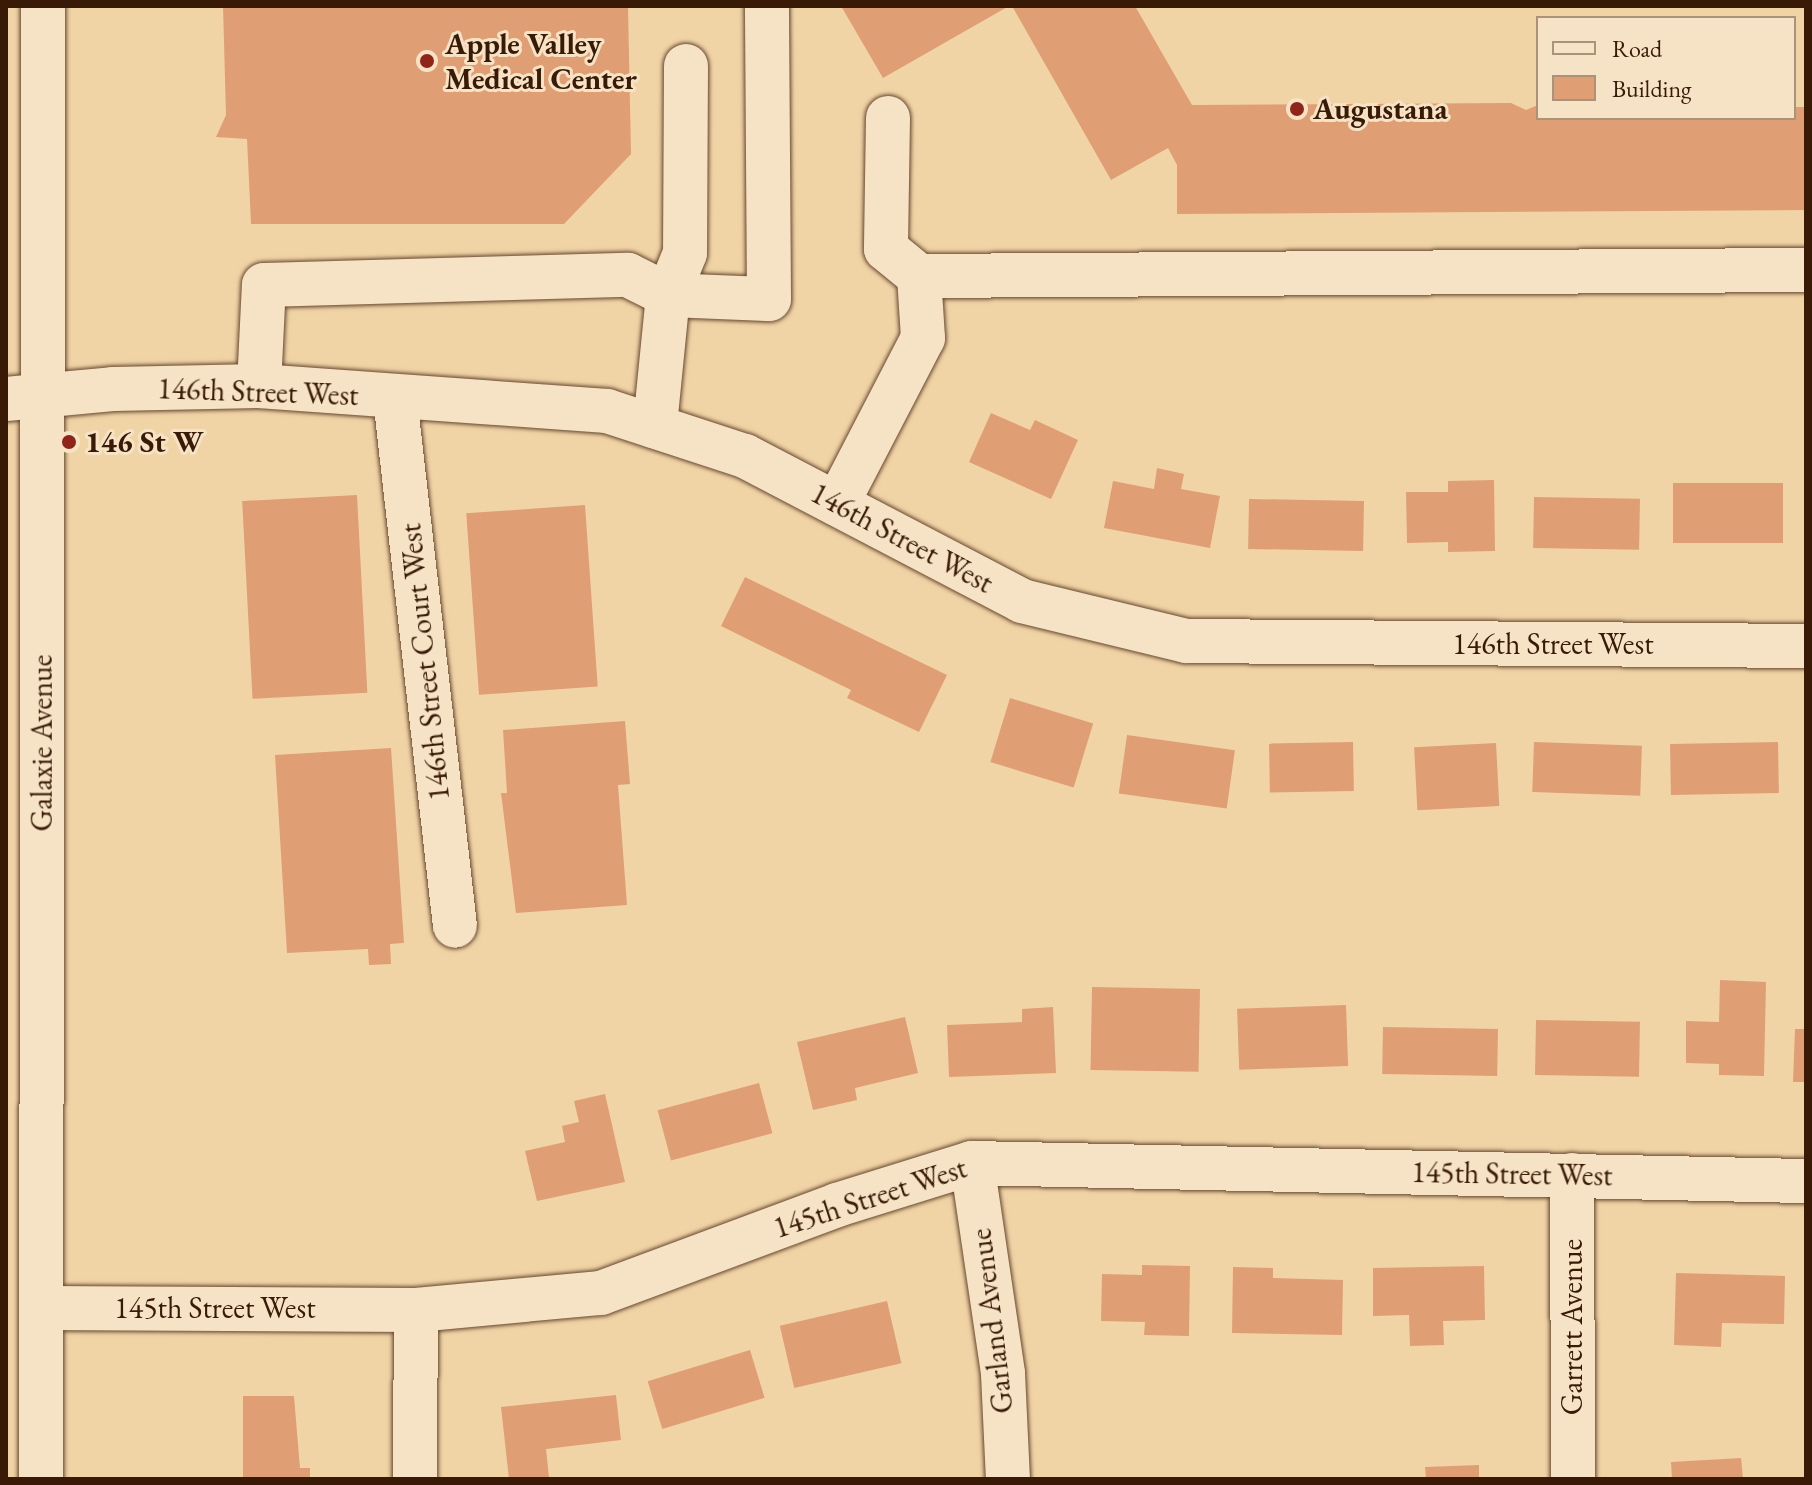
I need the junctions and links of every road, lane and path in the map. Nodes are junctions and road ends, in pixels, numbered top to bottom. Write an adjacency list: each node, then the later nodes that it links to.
1 (43, 6): 10 (street, Galaxie Avenue)
2 (767, 6): 7 (street)
3 (686, 66): 7 (street)
4 (888, 118): 6 (street)
5 (1806, 270): 6 (street)
6 (919, 276): 12 (street)
7 (668, 295): 8 (street); 11 (street)
8 (259, 386): 9 (street, 146th Street West); 10 (street, 146th Street West)
9 (395, 398): 11 (street, 146th Street West); 14 (street, 146th Street Court West)
10 (24, 399): 18 (street, Galaxie Avenue)
11 (655, 426): 12 (street, 146th Street West)
12 (837, 504): 13 (street, 146th Street West)
13 (1806, 646)
14 (455, 926)
15 (972, 1163): 16 (street, 145th Street West); 19 (street, 145th Street West); 22 (street, Garland Avenue)
16 (1572, 1175): 17 (street, 145th Street West); 23 (street, Garrett Avenue)
17 (1806, 1181)
18 (42, 1308): 19 (street, 145th Street West); 20 (street, Galaxie Avenue)
19 (416, 1310): 21 (street)
20 (41, 1479)
21 (415, 1479)
22 (1008, 1479)
23 (1573, 1479)

